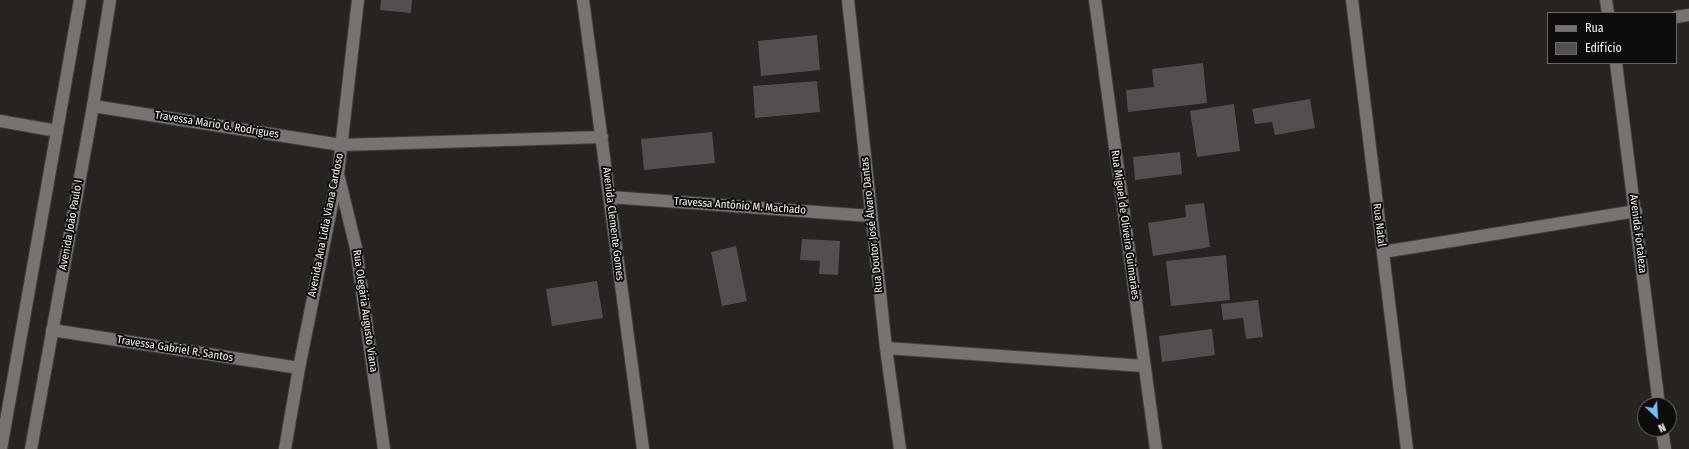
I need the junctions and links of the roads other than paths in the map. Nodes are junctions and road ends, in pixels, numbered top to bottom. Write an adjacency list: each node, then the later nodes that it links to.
1 (80, 0): 15 (street)
2 (110, 0): 13 (street, Avenida João Paulo I)
3 (358, 0): 17 (street, Avenida Ana Lídia Viana Cardoso)
4 (583, 0): 16 (street, Avenida Clemente Gomes)
5 (848, 0): 21 (street, Rua Doutor José Álvaro Dantas)
6 (1095, 0): 25 (street, Rua Miguel de Oliveira Guimarães)
7 (1352, 0): 22 (street, Rua Natal)
8 (1606, 0): 9 (street)
9 (1608, 12)
10 (1689, 15): 11 (street)
11 (1677, 17)
12 (1616, 64): 20 (street, Avenida Fortaleza)
13 (93, 106): 17 (street, Travessa Mario G. Rodrigues); 23 (street, Avenida João Paulo I)
14 (0, 120): 15 (street)
15 (58, 131): 29 (street)
16 (602, 137): 17 (street, Travessa Mario G. Rodrigues); 19 (street, Avenida Clemente Gomes)
17 (341, 145): 18 (street, Avenida Ana Lídia Viana Cardoso)
18 (338, 174): 26 (street, Avenida Ana Lídia Viana Cardoso); 32 (street, Rua Olegária Augusto Viana)
19 (610, 197): 21 (street, Travessa Antônio M. Machado); 33 (street, Avenida Clemente Gomes)
20 (1636, 211): 22 (street); 27 (street, Avenida Fortaleza)
21 (871, 216): 24 (street, Rua Doutor José Álvaro Dantas)
22 (1383, 252): 36 (street, Rua Natal)
23 (52, 330): 26 (street, Travessa Gabriel R. Santos); 30 (street, Avenida João Paulo I)
24 (886, 348): 25 (street); 34 (street, Rua Doutor José Álvaro Dantas)
25 (1144, 366): 35 (street, Rua Miguel de Oliveira Guimarães)
26 (299, 368): 31 (street, Avenida Ana Lídia Viana Cardoso)
27 (1658, 397)
28 (1663, 437): 37 (street)
29 (1, 449)
30 (31, 449)
31 (285, 449)
32 (384, 449)
33 (642, 449)
34 (900, 449)
35 (1156, 449)
36 (1407, 449)
37 (1665, 449)

